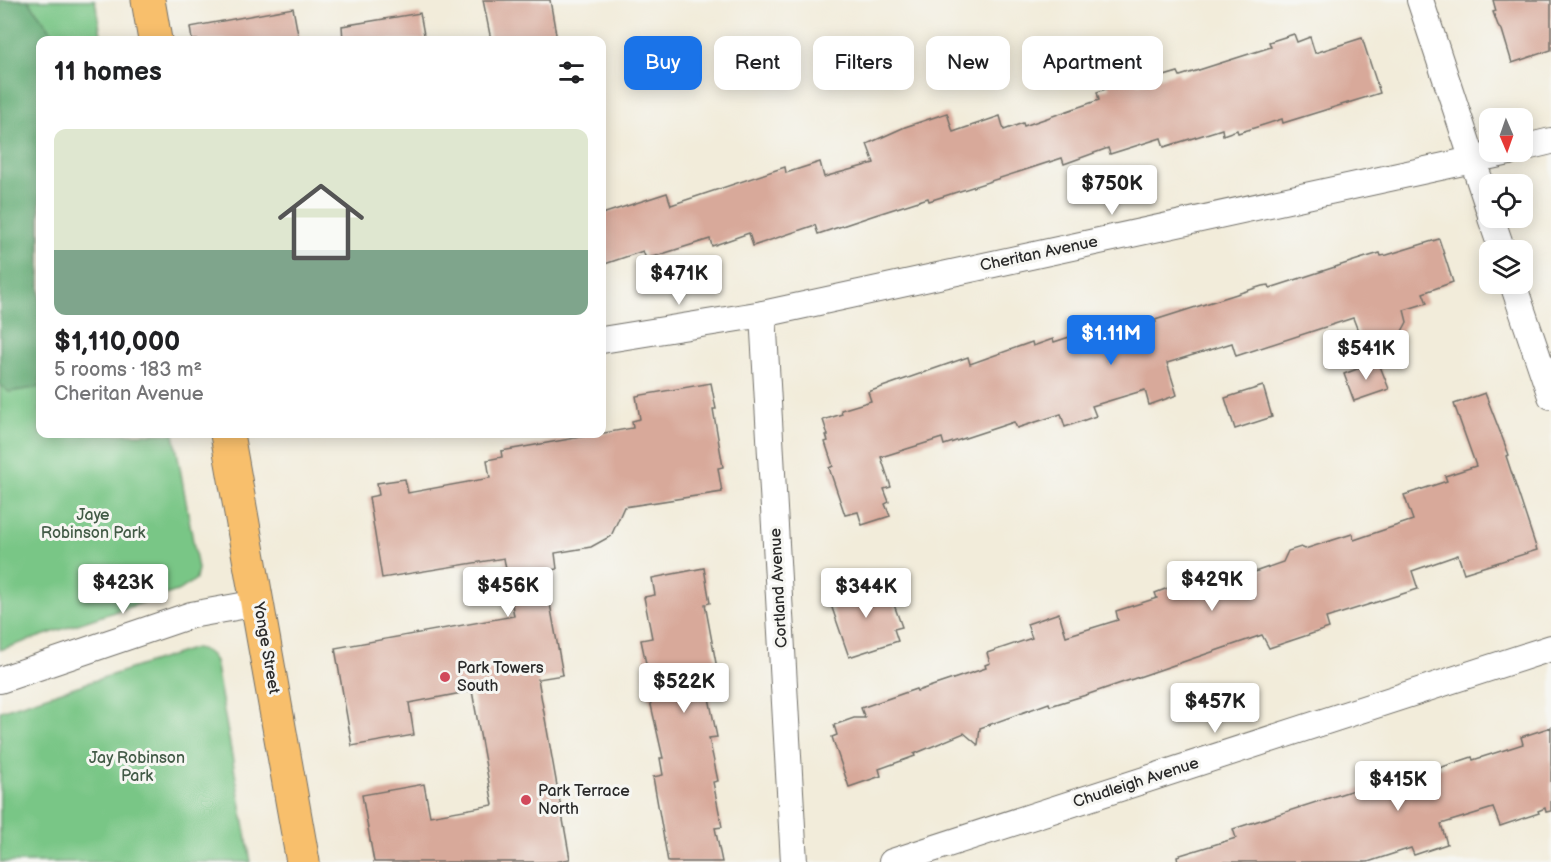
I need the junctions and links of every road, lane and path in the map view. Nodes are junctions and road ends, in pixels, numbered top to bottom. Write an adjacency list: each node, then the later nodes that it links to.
1 (148, 0): 3 (main road)
2 (1420, 0): 7 (street)
3 (154, 36)
4 (1551, 141): 5 (street)
5 (1533, 145)
6 (1479, 158): 7 (street, Cheritan Avenue)
7 (1472, 160): 8 (street); 10 (street, Cheritan Avenue)
8 (1479, 181)
9 (1516, 294): 12 (street)
10 (763, 314): 11 (street, Cheritan Avenue); 18 (street, Cortland Avenue)
11 (606, 339)
12 (1551, 396)
13 (228, 438): 14 (main road, Yonge Street)
14 (258, 603): 16 (street); 17 (main road, Yonge Street)
15 (1551, 648): 19 (street, Chudleigh Avenue)
16 (0, 680)
17 (303, 862)
18 (794, 862)
19 (892, 862)

